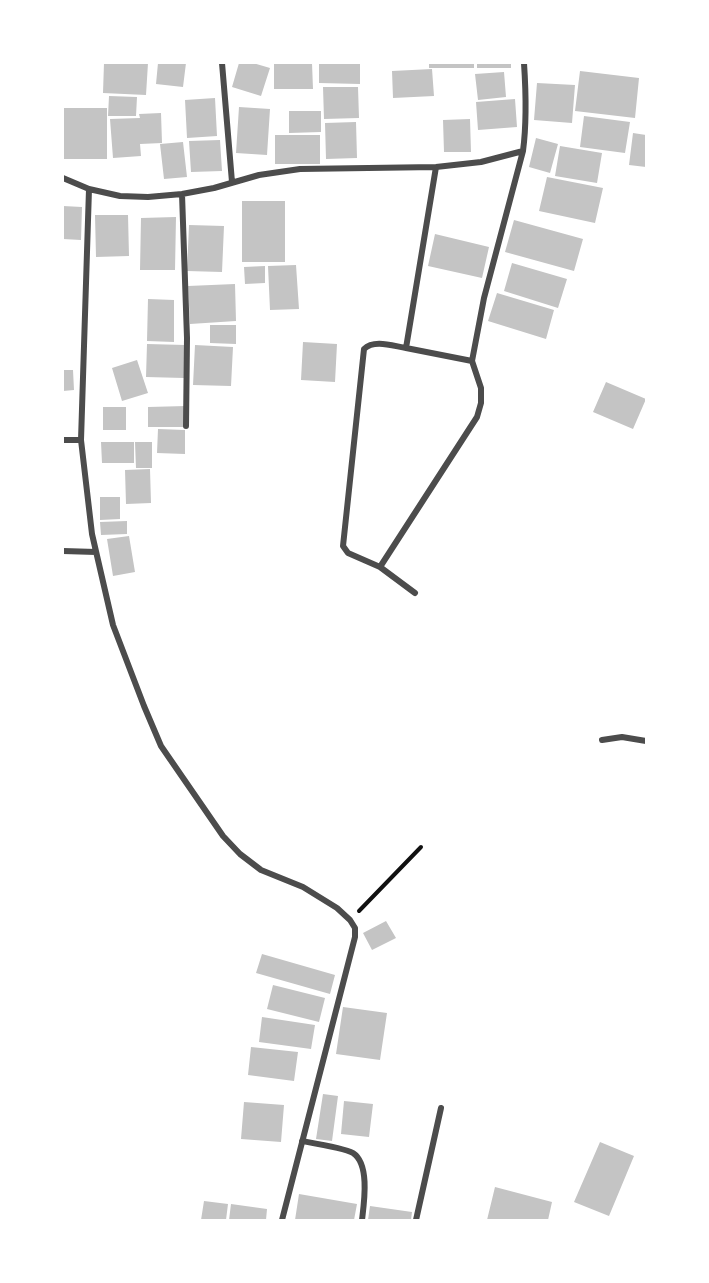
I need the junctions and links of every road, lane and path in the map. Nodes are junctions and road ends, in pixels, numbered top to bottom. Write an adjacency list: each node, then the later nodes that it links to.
1 (222, 63): 6 (street)
2 (524, 63): 3 (street)
3 (523, 151): 4 (street); 10 (street)
4 (436, 167): 6 (street); 9 (street)
5 (63, 178): 7 (street)
6 (232, 182): 8 (street)
7 (89, 189): 8 (street); 13 (street)
8 (182, 194): 11 (street)
9 (406, 348): 10 (street); 16 (street)
10 (472, 361): 16 (street)
11 (186, 426)
12 (63, 440): 13 (street)
13 (81, 440): 15 (street)
14 (63, 551): 15 (street)
15 (96, 552): 21 (street)
16 (380, 567): 17 (street)
17 (414, 593)
18 (603, 740): 19 (street)
19 (646, 741)
20 (421, 847): 21 (path)
21 (350, 920): 23 (street)
22 (441, 1108): 26 (street)
23 (302, 1141): 24 (street); 25 (street)
24 (282, 1220)
25 (362, 1220)
26 (416, 1220)

